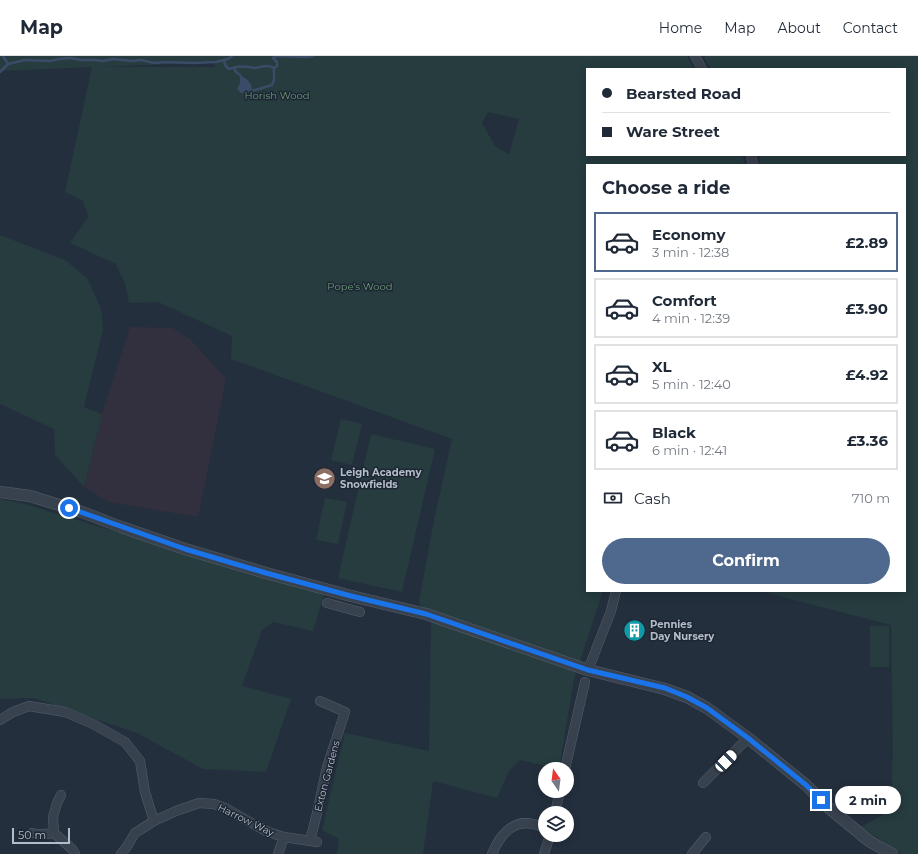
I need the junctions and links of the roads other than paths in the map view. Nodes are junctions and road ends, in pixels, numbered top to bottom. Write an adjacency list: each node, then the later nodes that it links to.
1 (695, 56): 2 (street)
2 (701, 68)
3 (0, 492): 5 (street)
4 (616, 592): 9 (street)
5 (351, 596): 7 (street); 9 (street)
6 (327, 603): 7 (street)
7 (348, 609): 8 (street)
8 (360, 612)
9 (588, 670): 13 (street)
10 (581, 688): 14 (street)
11 (320, 701): 23 (street, Exton Gardens)
12 (0, 720): 17 (street)
13 (748, 738): 15 (street); 31 (street)
14 (566, 762)
15 (703, 783)
16 (61, 795): 20 (street)
17 (154, 821): 21 (street, Harrow Way); 26 (street, Harrow Way)
18 (538, 825): 28 (street)
19 (32, 833): 20 (street)
20 (54, 833): 25 (street)
21 (284, 837): 23 (street, Harrow Way); 27 (street)
22 (706, 837): 30 (street)
23 (314, 841)
24 (548, 842): 29 (street)
25 (75, 854)
26 (121, 854)
27 (278, 854)
28 (492, 854)
29 (544, 854)
30 (692, 854)
31 (892, 854)

